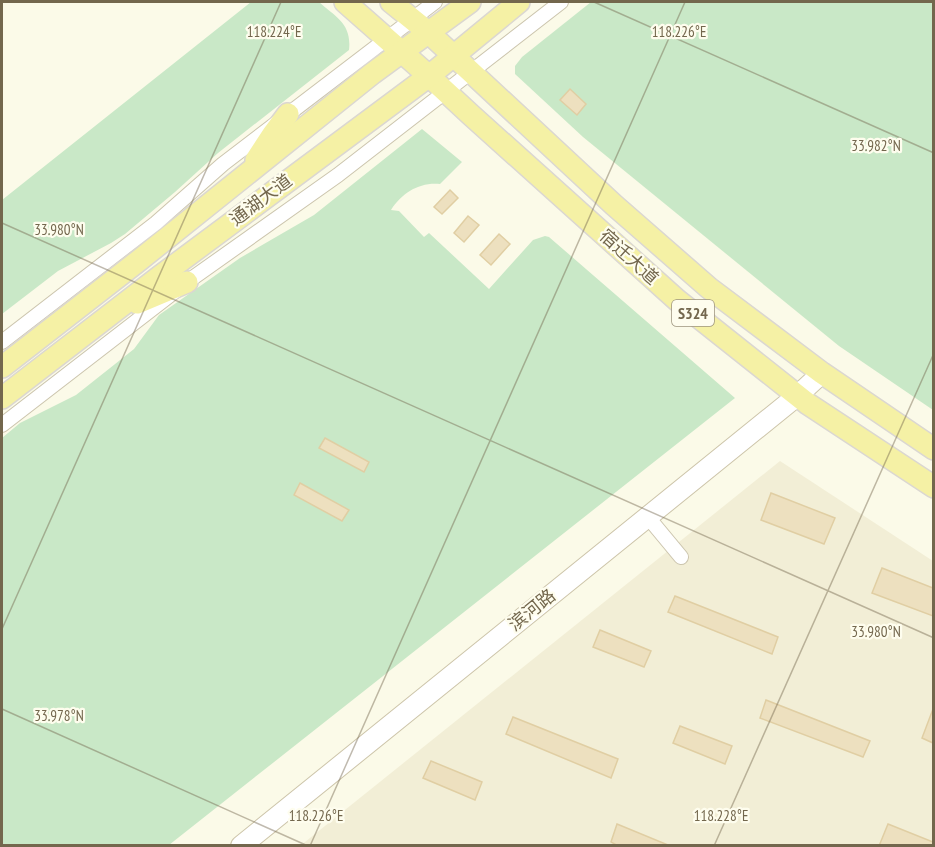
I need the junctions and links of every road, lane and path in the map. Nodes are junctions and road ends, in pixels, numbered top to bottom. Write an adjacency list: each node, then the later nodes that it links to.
1 (345, 2): 8 (main road, 宿迁大道 / S324)
2 (391, 2): 7 (main road, 宿迁大道 / S324)
3 (435, 2): 7 (street)
4 (470, 2): 7 (main road, 通湖大道)
5 (519, 2): 9 (main road, 通湖大道)
6 (561, 2): 10 (street)
7 (420, 25): 8 (main road, 通湖大道); 9 (main road, 宿迁大道 / S324)
8 (394, 45): 11 (main road, 宿迁大道 / S324); 13 (street); 14 (main road, 通湖大道)
9 (454, 55): 10 (main road, 宿迁大道 / S324); 11 (main road, 通湖大道)
10 (471, 71): 12 (street); 21 (main road, 宿迁大道 / S324)
11 (429, 76): 12 (main road, 宿迁大道 / S324); 15 (main road, 通湖大道)
12 (446, 91): 17 (street); 22 (main road, 宿迁大道 / S324)
13 (288, 114): 16 (main road); 19 (street)
14 (317, 118): 15 (main road); 16 (main road, 通湖大道)
15 (334, 146): 18 (main road, 通湖大道)
16 (245, 176): 20 (main road, 通湖大道)
17 (187, 282): 18 (main road); 24 (street)
18 (114, 312): 23 (main road, 通湖大道)
19 (2, 342)
20 (2, 367)
21 (822, 374): 22 (main road, 滨河路); 25 (main road, 宿迁大道 / S324)
22 (797, 396): 26 (main road, 宿迁大道 / S324); 27 (main road, 滨河路)
23 (2, 398)
24 (2, 425)
25 (933, 448)
26 (933, 487)
27 (647, 516): 28 (street); 29 (main road, 滨河路)
28 (681, 557)
29 (241, 846)

